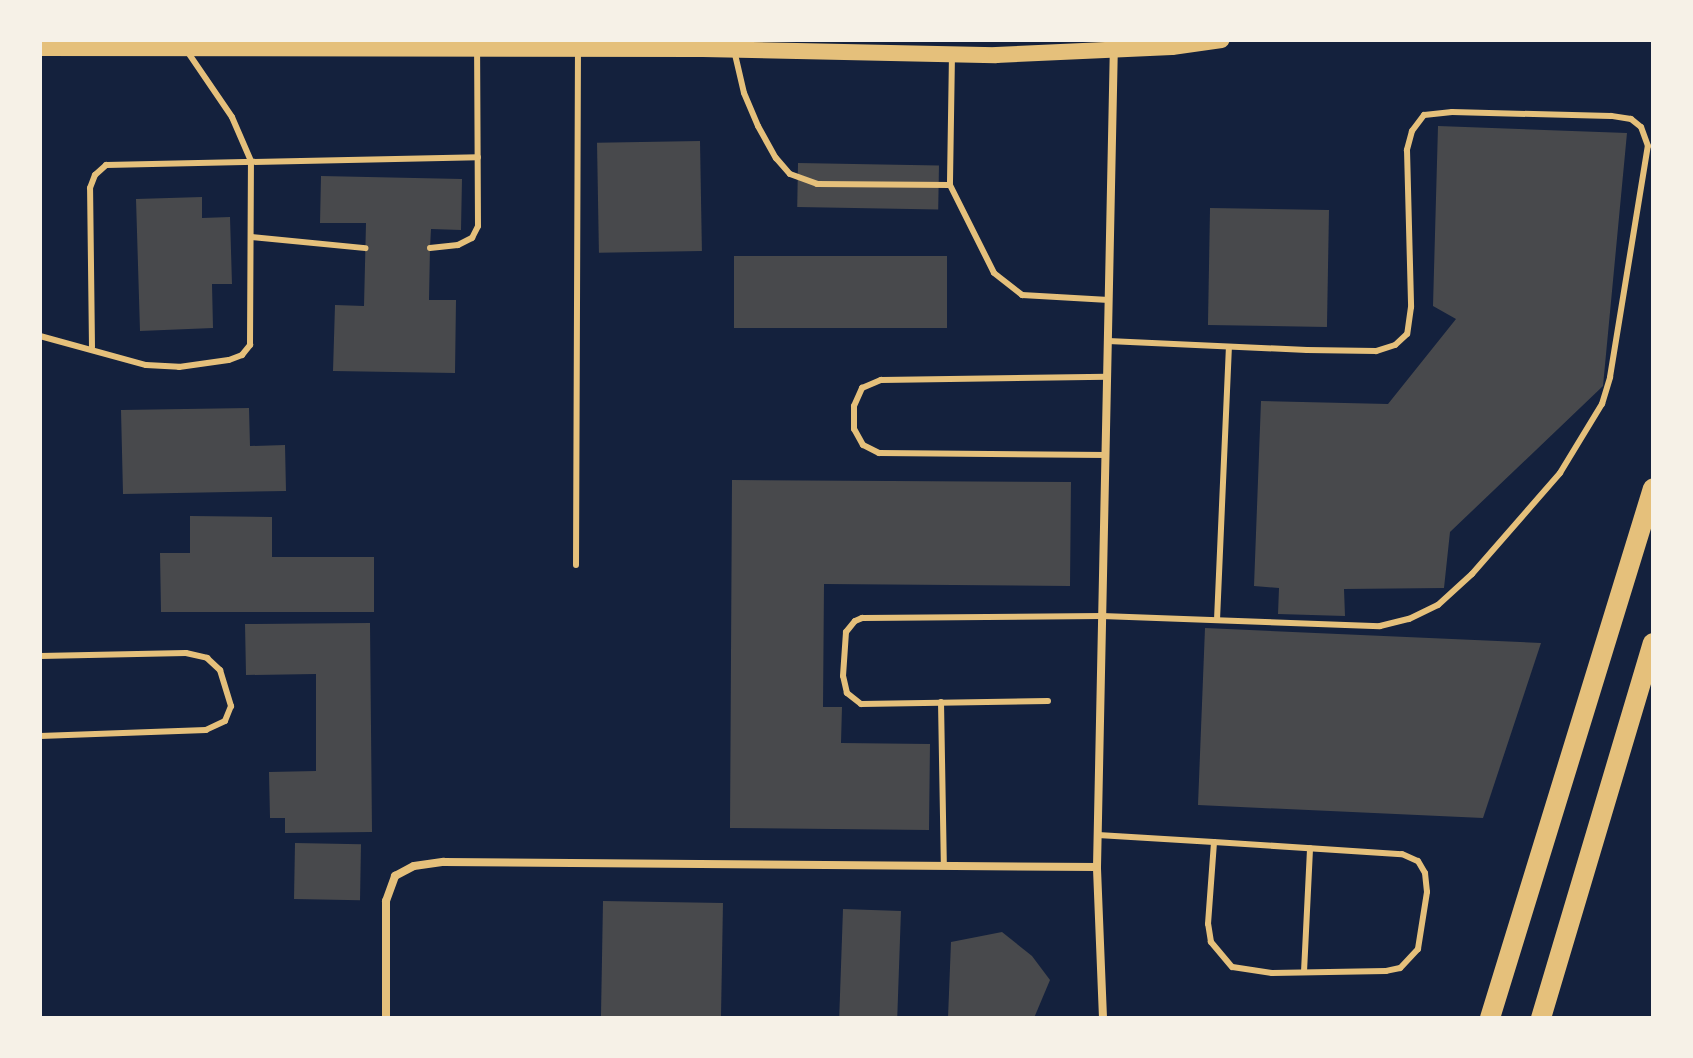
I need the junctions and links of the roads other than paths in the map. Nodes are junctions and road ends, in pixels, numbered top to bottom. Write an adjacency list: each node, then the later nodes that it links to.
1 (1222, 40): 5 (main road)
2 (115, 43): 6 (main road); 7 (main road)
3 (702, 44): 8 (main road); 10 (main road)
4 (400, 45): 6 (main road); 9 (main road)
5 (1114, 45): 11 (main road); 18 (street)
6 (184, 46): 13 (lane)
7 (40, 48)
8 (734, 49): 11 (main road); 14 (lane)
9 (477, 50): 10 (main road); 12 (lane)
10 (578, 50): 26 (lane)
11 (952, 54): 14 (lane)
12 (478, 157): 13 (lane); 17 (lane)
13 (251, 161): 15 (lane); 21 (lane)
14 (950, 185): 18 (lane)
15 (252, 237): 16 (lane); 21 (lane)
16 (365, 248)
17 (430, 248)
18 (1109, 300): 20 (street)
19 (40, 336): 21 (lane)
20 (1108, 341): 22 (lane); 23 (street)
21 (92, 347)
22 (1229, 347): 28 (lane); 28 (lane)
23 (1107, 377): 24 (street); 24 (lane)
24 (1106, 455): 27 (street)
25 (1653, 488): 42 (main road)
26 (576, 565)
27 (1102, 616): 28 (lane); 32 (lane); 34 (street)
28 (1217, 620)
29 (1653, 643): 43 (main road)
30 (40, 656): 33 (lane)
31 (1048, 701): 32 (lane)
32 (941, 702): 37 (lane)
33 (40, 736)
34 (1098, 835): 35 (lane); 38 (street)
35 (1214, 842): 36 (lane); 39 (lane)
36 (1310, 848): 39 (lane); 39 (lane)
37 (944, 866): 38 (street); 40 (street)
38 (1097, 867): 41 (street)
39 (1304, 972)
40 (386, 1018)
41 (1103, 1018)
42 (1490, 1018)
43 (1541, 1018)

